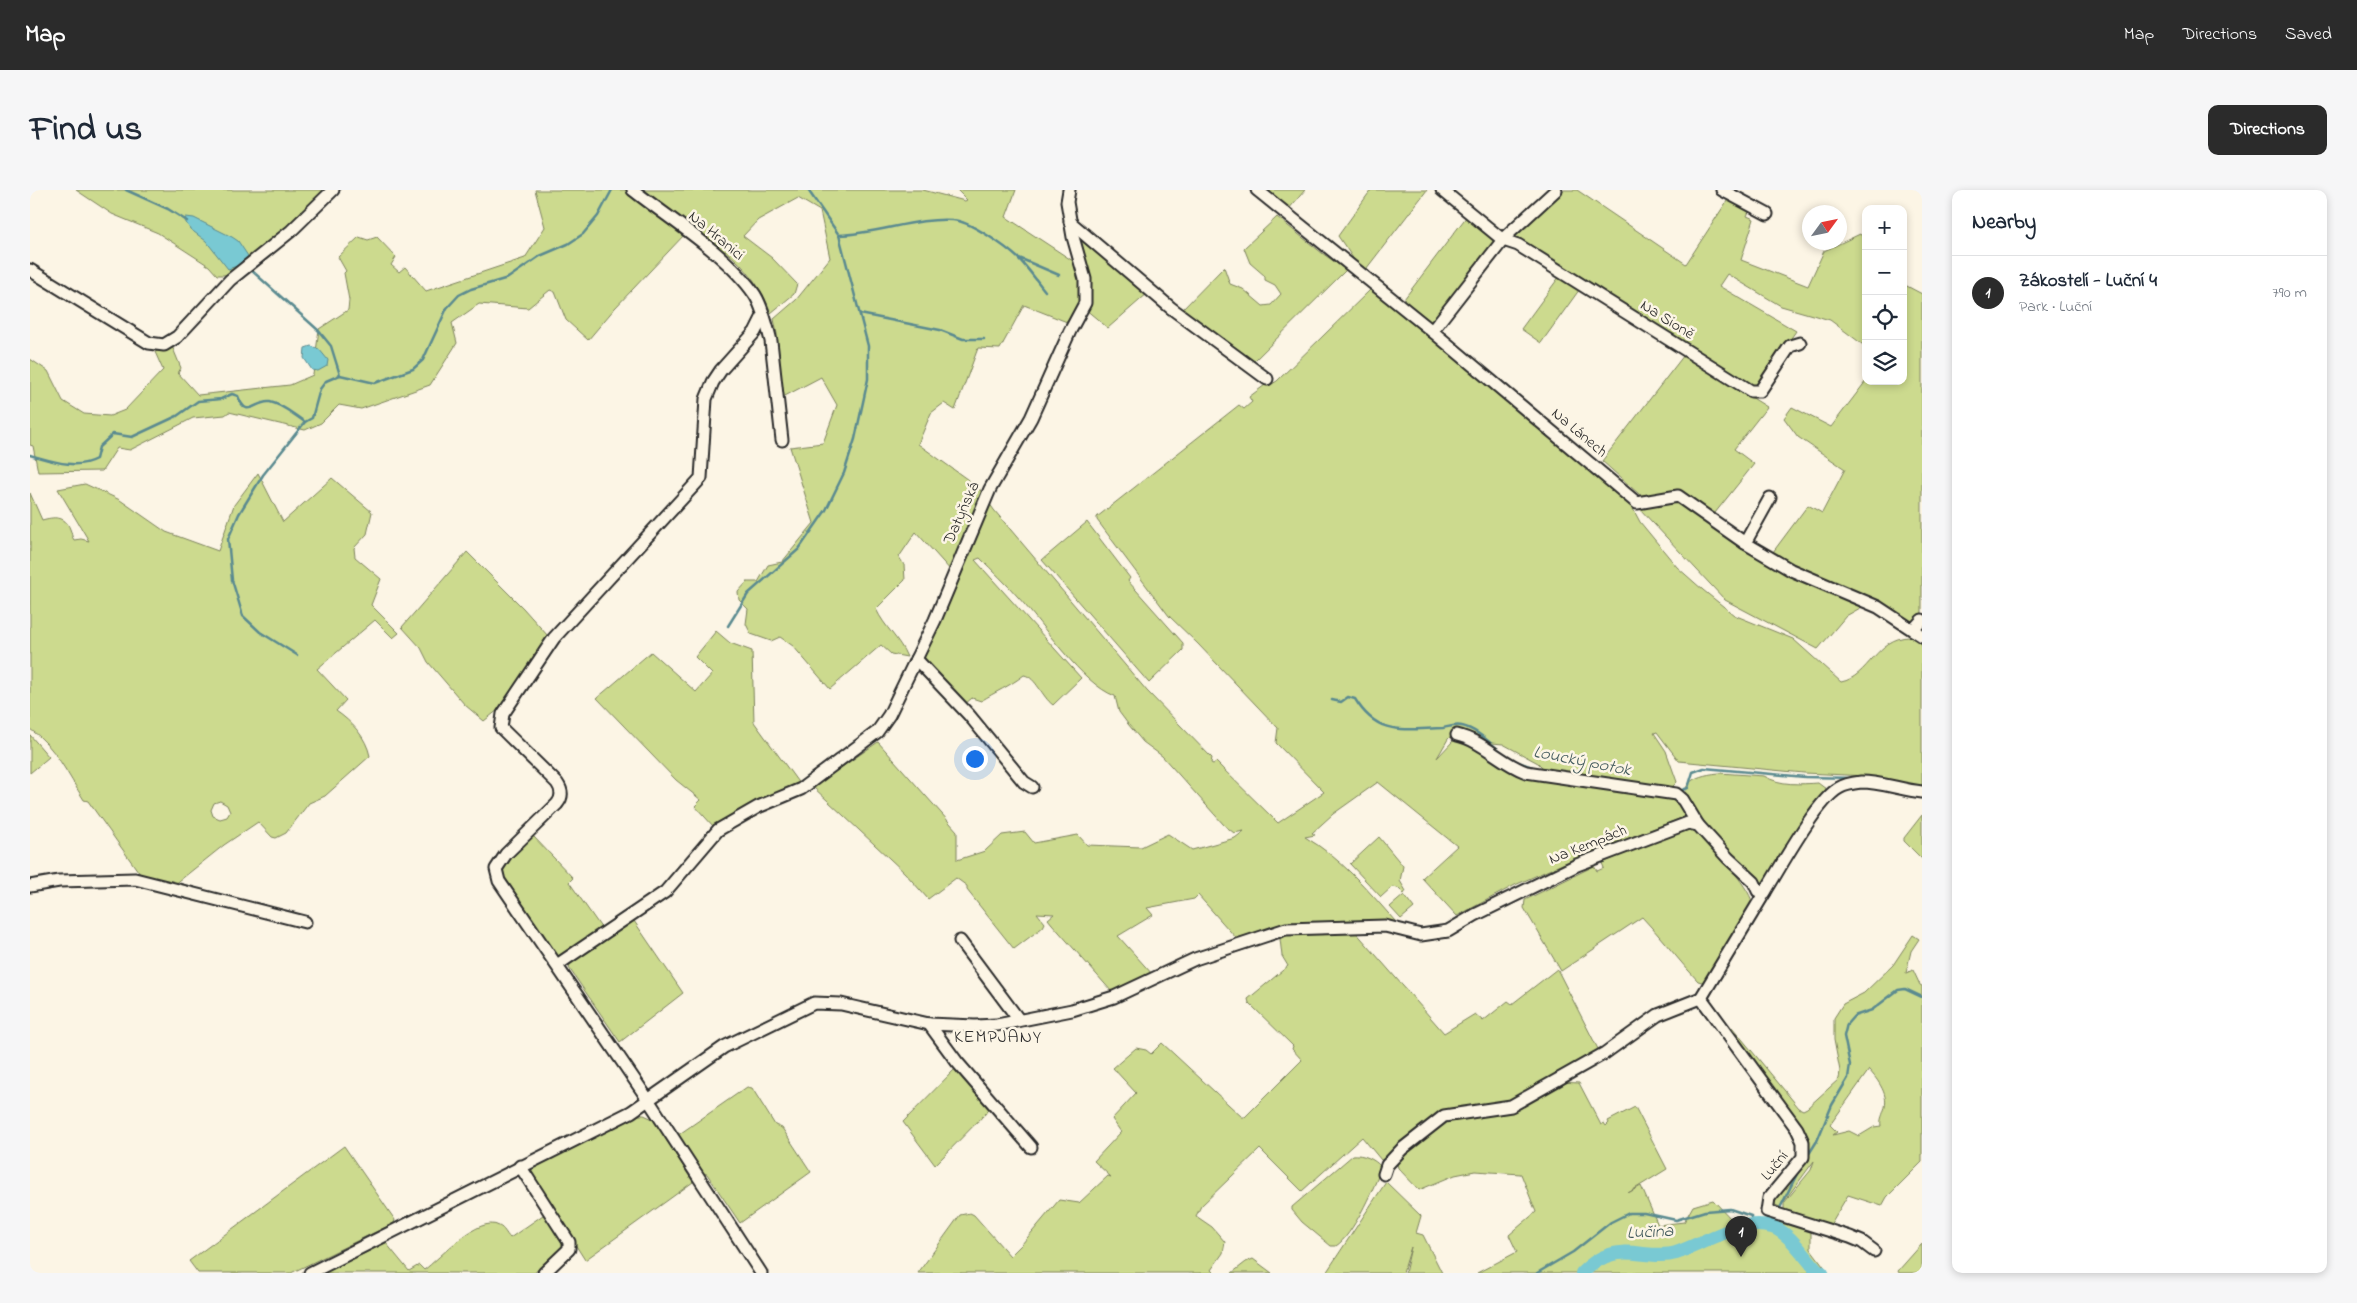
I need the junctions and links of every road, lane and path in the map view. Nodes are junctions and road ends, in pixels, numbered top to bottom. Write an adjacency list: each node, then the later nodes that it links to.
1 (333, 190): 11 (street)
2 (633, 190): 12 (street, Na Hranici)
3 (1069, 190): 9 (street, Datyňská)
4 (1257, 190): 13 (street, Na Lánech)
5 (1442, 190): 10 (street, Na Sioně)
6 (1556, 190): 10 (street)
7 (1722, 190): 8 (street)
8 (1767, 214)
9 (1070, 222): 15 (street); 21 (street, Datyňská)
10 (1503, 240): 13 (street); 14 (street, Na Sioně)
11 (30, 270)
12 (762, 318): 16 (street, Na Hranici); 30 (street)
13 (1432, 331): 18 (street, Na Lánech)
14 (1800, 343)
15 (1267, 378)
16 (782, 440)
17 (1770, 498): 18 (street)
18 (1745, 543): 20 (street, Na Lánech)
19 (1922, 620): 20 (street, Na Lánech)
20 (1917, 633)
21 (916, 660): 23 (street); 30 (street, Datyňská)
22 (1457, 734): 25 (street)
23 (1032, 787)
24 (1922, 792): 27 (street)
25 (1698, 825): 27 (street); 32 (street, Na Kempách)
26 (30, 886): 28 (street)
27 (1765, 892): 31 (street)
28 (305, 922)
29 (960, 941): 32 (street)
30 (557, 965): 34 (street)
31 (1701, 998): 37 (street); 38 (street, Luční)
32 (1019, 1020): 33 (street, Na Kempách)
33 (929, 1024): 34 (street, Na Kempách); 35 (street)
34 (649, 1101): 36 (street, Na Kempách); 41 (street)
35 (1031, 1147)
36 (520, 1166): 39 (street, Na Kempách); 40 (street)
37 (1384, 1174)
38 (1874, 1250)
39 (310, 1273)
40 (544, 1273)
41 (761, 1273)

